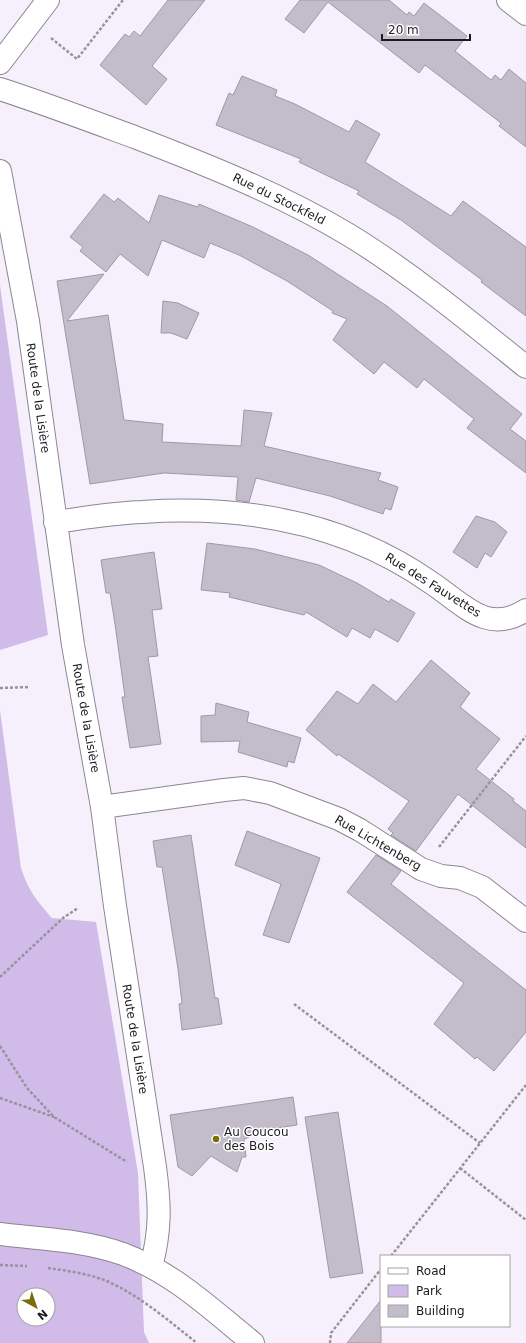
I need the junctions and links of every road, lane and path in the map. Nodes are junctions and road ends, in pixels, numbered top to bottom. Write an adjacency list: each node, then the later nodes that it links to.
1 (48, 0): 5 (street)
2 (123, 0): 5 (path)
3 (508, 0): 4 (street)
4 (526, 14)
5 (30, 22): 6 (street)
6 (0, 63)
7 (0, 89): 9 (street, Rue du Stockfeld)
8 (0, 171): 10 (street, Route de la Lisière)
9 (526, 367)
10 (55, 522): 11 (street, Rue des Fauvettes); 15 (street, Route de la Lisière)
11 (526, 610)
12 (30, 687): 13 (path)
13 (0, 688)
14 (526, 736): 16 (path)
15 (102, 807): 16 (street, Rue Lichtenberg); 26 (street, Route de la Lisière)
16 (421, 869): 18 (street, Rue Lichtenberg)
17 (78, 908): 19 (path)
18 (526, 921)
19 (0, 977)
20 (294, 1004): 25 (path)
21 (0, 1046): 24 (path)
22 (526, 1084): 25 (path)
23 (0, 1098): 24 (path)
24 (54, 1117): 26 (path)
25 (480, 1143): 27 (path)
26 (155, 1167): 34 (street, Route de la Lisière)
27 (460, 1168): 28 (path); 30 (path)
28 (526, 1220)
29 (0, 1234): 34 (street)
30 (392, 1255)
31 (0, 1265): 32 (path)
32 (31, 1266)
33 (46, 1267): 36 (path)
34 (151, 1267): 37 (street)
35 (380, 1270): 38 (path)
36 (197, 1343)
37 (253, 1343)
38 (330, 1343)

